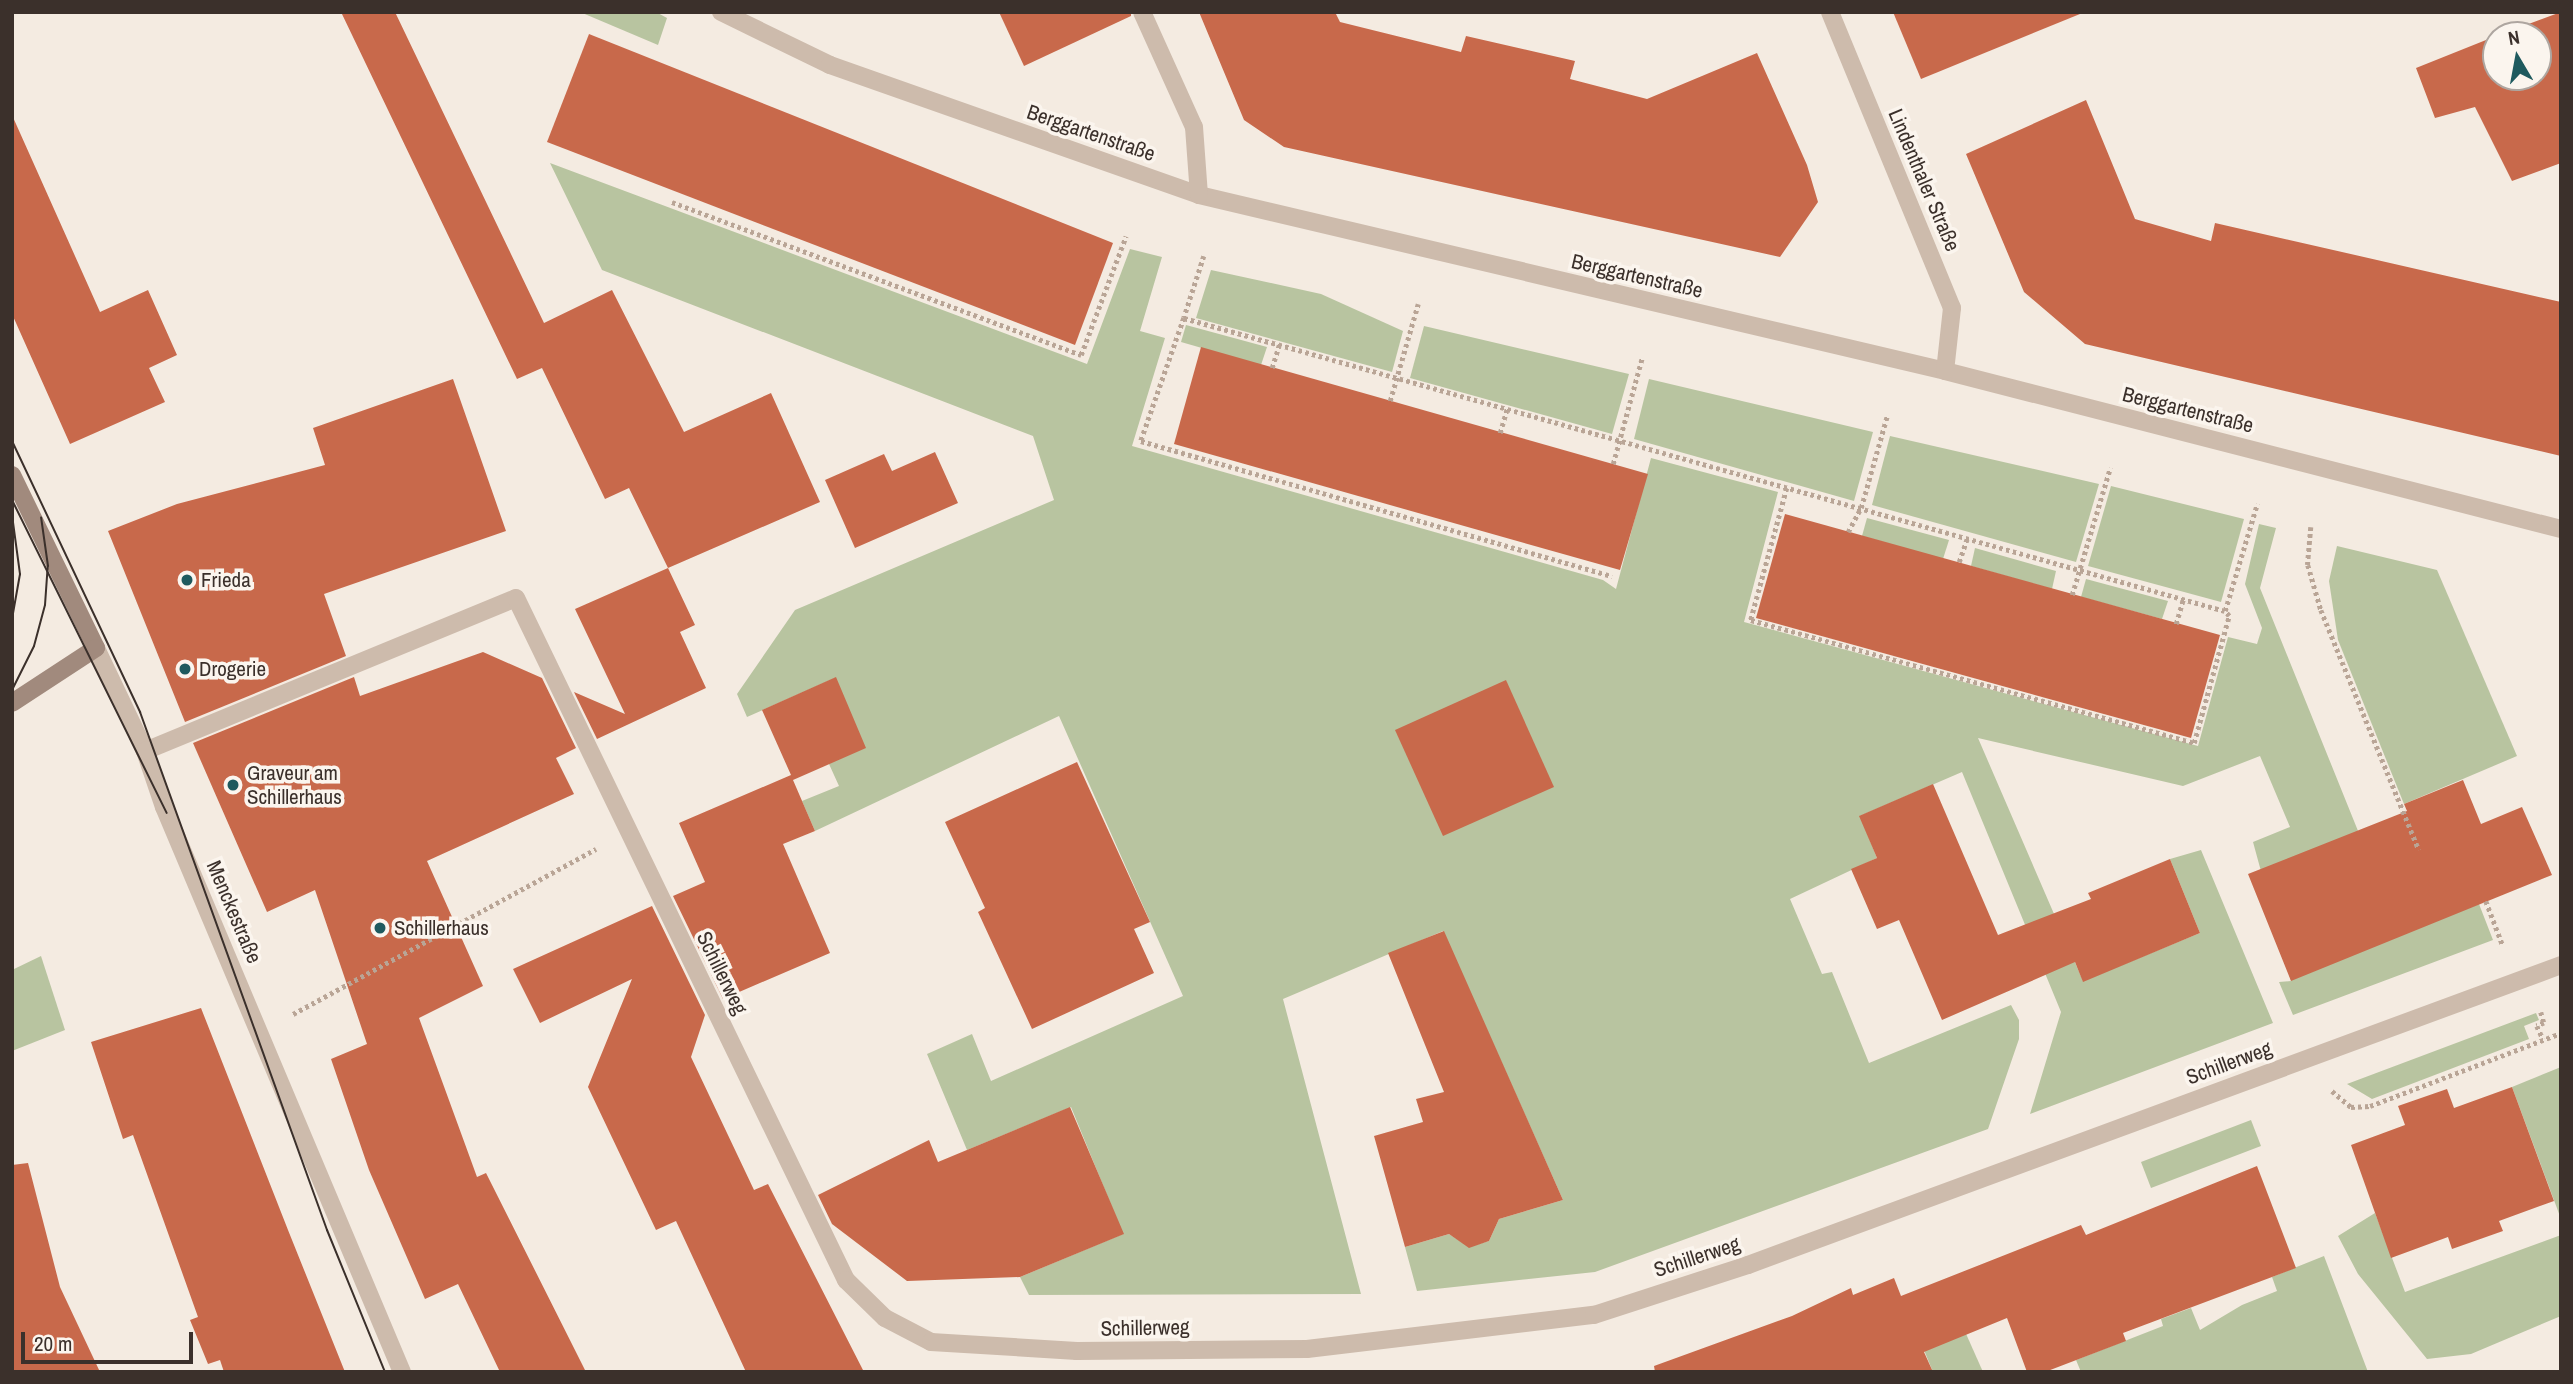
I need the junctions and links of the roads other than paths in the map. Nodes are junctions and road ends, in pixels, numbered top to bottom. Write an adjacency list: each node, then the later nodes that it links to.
1 (721, 12): 4 (street, Berggartenstraße)
2 (1142, 12): 4 (street)
3 (1830, 12): 5 (street, Lindenthaler Straße)
4 (1199, 195): 5 (street, Berggartenstraße)
5 (1945, 371): 7 (street, Berggartenstraße)
6 (12, 475): 8 (main road, Menckestraße)
7 (2561, 528)
8 (96, 648): 9 (main road); 10 (street, Menckestraße)
9 (12, 703)
10 (145, 751): 11 (street, Schillerweg); 12 (street, Menckestraße)
11 (2561, 965)
12 (402, 1372)

